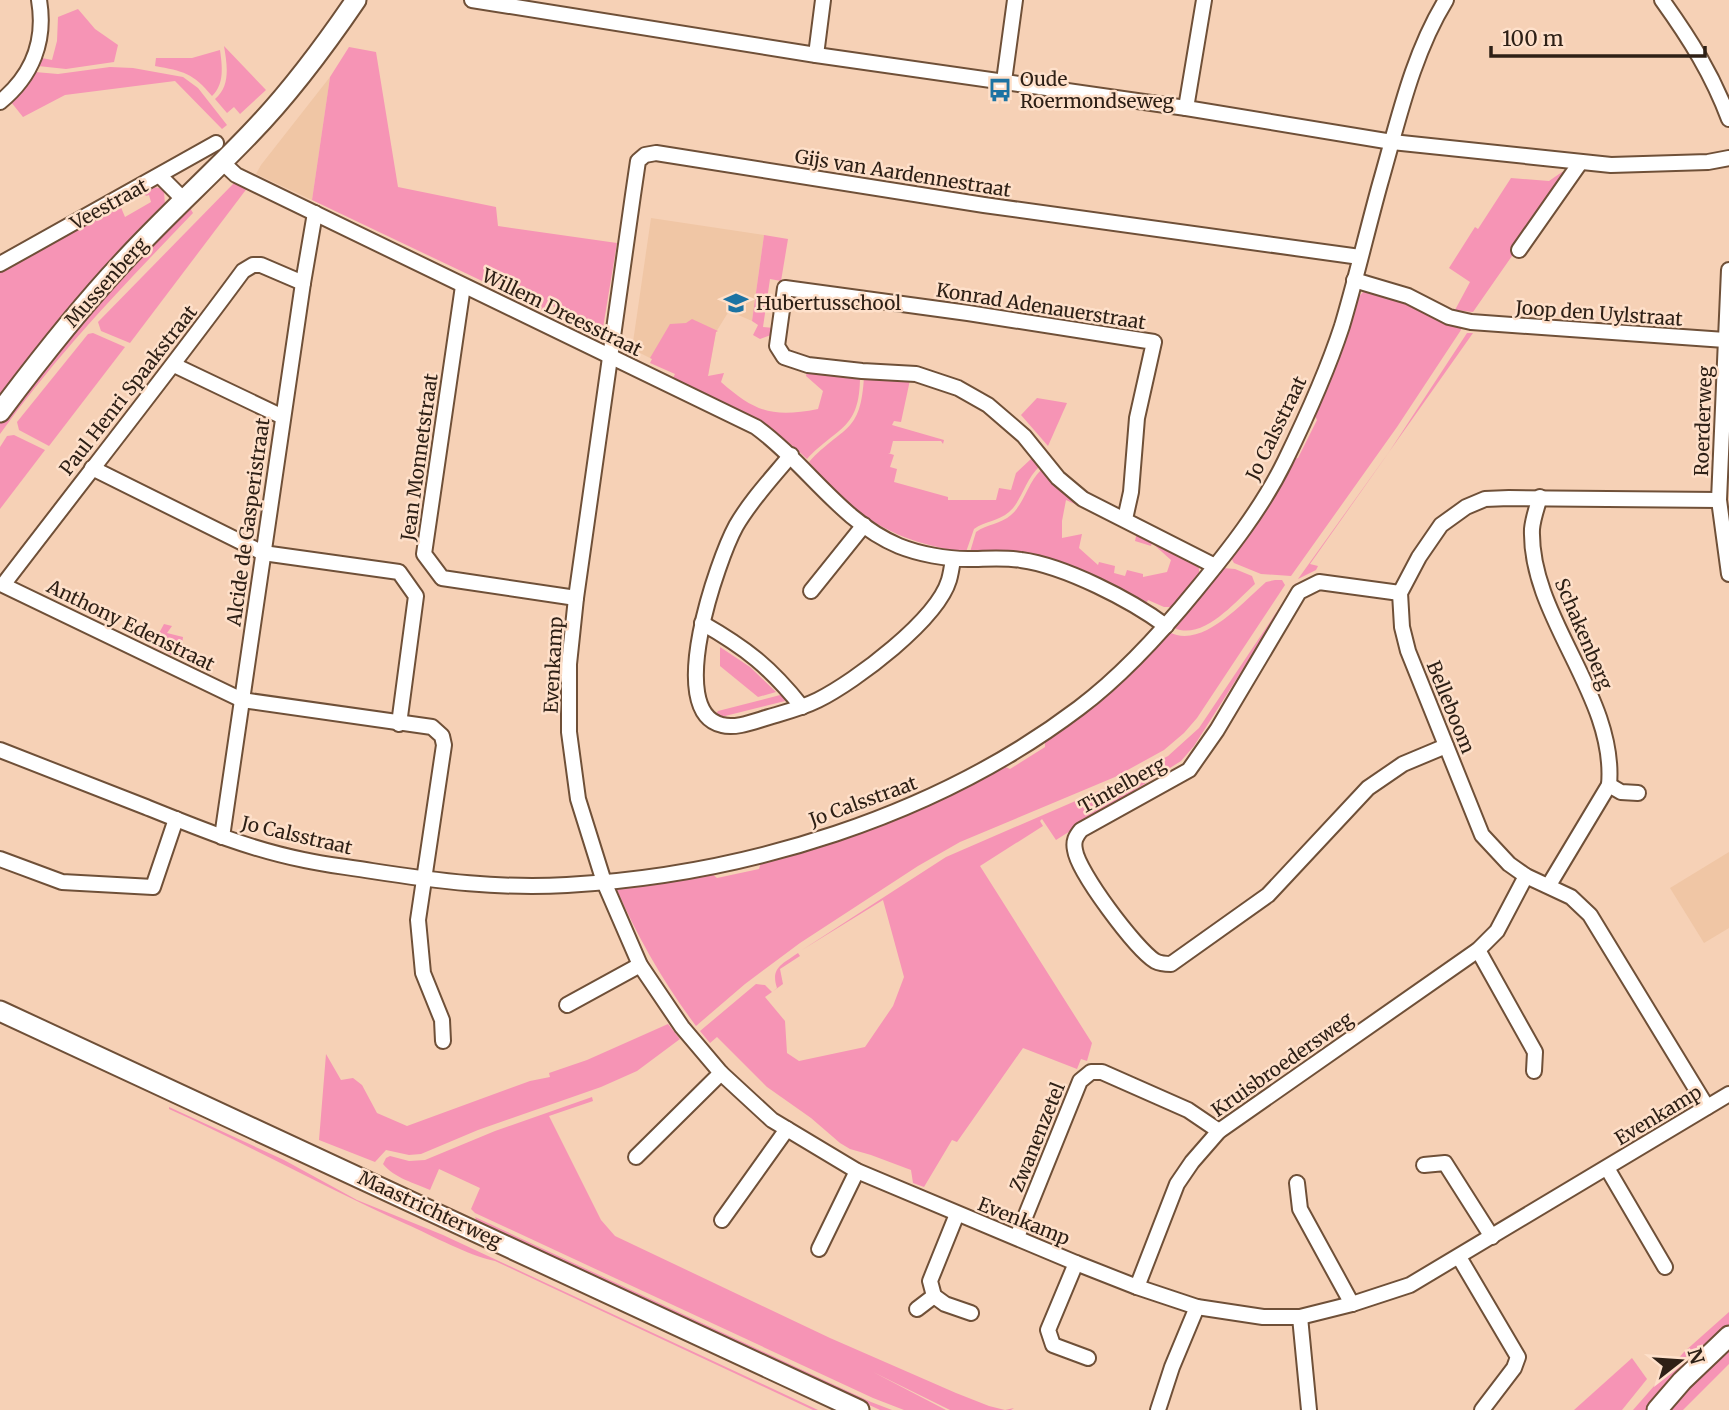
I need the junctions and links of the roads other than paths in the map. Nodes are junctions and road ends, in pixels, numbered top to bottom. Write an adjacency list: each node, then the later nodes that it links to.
1 (39, 0): 11 (street)
2 (356, 0): 15 (main road, Veestraat)
3 (472, 0): 9 (street)
4 (823, 0): 9 (street)
5 (1015, 0): 10 (street)
6 (1204, 0): 12 (street)
7 (1446, 0): 14 (street, Jo Calsstraat)
8 (1662, 0): 13 (street)
9 (816, 55): 10 (street)
10 (1004, 81): 12 (street)
11 (0, 103)
12 (1186, 108): 14 (street)
13 (1729, 119)
14 (1392, 142): 17 (street); 22 (street, Jo Calsstraat)
15 (219, 152): 18 (street, Veestraat); 19 (main road, Mussenberg); 20 (street, Willem Dreesstraat)
16 (1729, 158): 17 (street)
17 (1580, 163): 21 (street)
18 (160, 176): 19 (street); 23 (street, Veestraat)
19 (184, 200): 31 (main road, Mussenberg)
20 (316, 214): 26 (street, Alcide de Gasperistraat); 27 (street, Willem Dreesstraat)
21 (1519, 250)
22 (1360, 257): 25 (street, Jo Calsstraat); 29 (street, Gijs van Aardennestraat)
23 (0, 264)
24 (1729, 270): 28 (street, Roerderweg)
25 (1354, 279): 28 (street, Joop den Uylstraat); 41 (street, Jo Calsstraat)
26 (303, 283): 30 (street, Paul Henri Spaakstraat); 32 (street, Alcide de Gasperistraat)
27 (463, 286): 29 (street, Willem Dreesstraat); 46 (street, Jean Monnetstraat)
28 (1725, 340): 36 (street, Roerderweg)
29 (610, 357): 33 (street, Willem Dreesstraat); 46 (street, Evenkamp)
30 (174, 365): 32 (street); 34 (street, Paul Henri Spaakstraat)
31 (0, 412)
32 (283, 417): 39 (street, Alcide de Gasperistraat)
33 (791, 455): 38 (street, Willem Dreesstraat); 47 (street)
34 (92, 468): 39 (street); 43 (street, Paul Henri Spaakstraat)
35 (1540, 497): 36 (street); 45 (street); 54 (street, Schakenberg)
36 (1719, 500): 42 (street, Roerderweg)
37 (1125, 519): 37 (street, Konrad Adenauerstraat); 41 (street)
38 (864, 525): 40 (street, Willem Dreesstraat); 44 (street)
39 (263, 553): 49 (street, Alcide de Gasperistraat); 51 (street)
40 (953, 559): 48 (street, Willem Dreesstraat); 50 (street)
41 (1216, 566): 48 (street, Jo Calsstraat)
42 (1729, 573)
43 (3, 585): 49 (street, Anthony Edenstraat)
44 (811, 591)
45 (1400, 593): 52 (street, Belleboom); 52 (street, Tintelberg)
46 (576, 598): 61 (street, Evenkamp)
47 (702, 623): 50 (street); 50 (street)
48 (1166, 626): 61 (street, Jo Calsstraat)
49 (242, 700): 51 (street, Anthony Edenstraat); 57 (street, Alcide de Gasperistraat)
50 (802, 707)
51 (399, 724): 60 (street, Anthony Edenstraat)
52 (1446, 746): 59 (street, Belleboom)
53 (0, 750): 56 (street, Jo Calsstraat)
54 (1609, 785): 55 (street); 62 (street)
55 (1638, 793)
56 (176, 819): 57 (street, Jo Calsstraat); 58 (street)
57 (222, 837): 60 (street, Jo Calsstraat)
58 (0, 859)
59 (1526, 877): 62 (street, Belleboom); 63 (street, Kruisbroedersweg)
60 (423, 879): 61 (street, Jo Calsstraat); 67 (street)
61 (604, 882): 64 (street, Evenkamp)
62 (1549, 885): 71 (street, Belleboom)
63 (1478, 950): 68 (street); 73 (street, Kruisbroedersweg)
64 (640, 965): 65 (street); 69 (street, Evenkamp)
65 (567, 1005)
66 (0, 1010): 96 (main road, Maastrichterweg)
67 (443, 1041)
68 (1534, 1071)
69 (722, 1073): 72 (street, Evenkamp); 74 (street)
70 (1729, 1094): 71 (street, Evenkamp)
71 (1707, 1107): 76 (street, Evenkamp)
72 (788, 1129): 77 (street, Evenkamp); 80 (street)
73 (1219, 1131): 81 (street, Zwanenzetel); 87 (street, Kruisbroedersweg)
74 (636, 1157)
75 (1424, 1165): 82 (street)
76 (1607, 1168): 82 (street, Evenkamp); 86 (street, Evenkamp)
77 (857, 1171): 79 (street, Evenkamp); 83 (street)
78 (1297, 1183): 89 (street)
79 (957, 1214): 81 (street, Evenkamp); 88 (street, Evenkamp)
80 (722, 1220)
81 (1017, 1237): 85 (street, Evenkamp)
82 (1492, 1237): 84 (street, Evenkamp)
83 (819, 1248)
84 (1459, 1257): 89 (street, Evenkamp); 99 (street)
85 (1076, 1263): 87 (street, Evenkamp); 95 (street, Evenkamp)
86 (1665, 1267)
87 (1136, 1287): 90 (street, Evenkamp)
88 (934, 1296): 91 (street); 92 (street)
89 (1352, 1304): 93 (street, Evenkamp)
90 (1196, 1307): 93 (street, Evenkamp); 97 (street)
91 (918, 1309)
92 (971, 1313)
93 (1300, 1317): 98 (street)
94 (1729, 1336): 100 (main road)
95 (1088, 1358)
96 (859, 1410)
97 (1158, 1410)
98 (1309, 1410)
99 (1482, 1410)
100 (1657, 1410)

